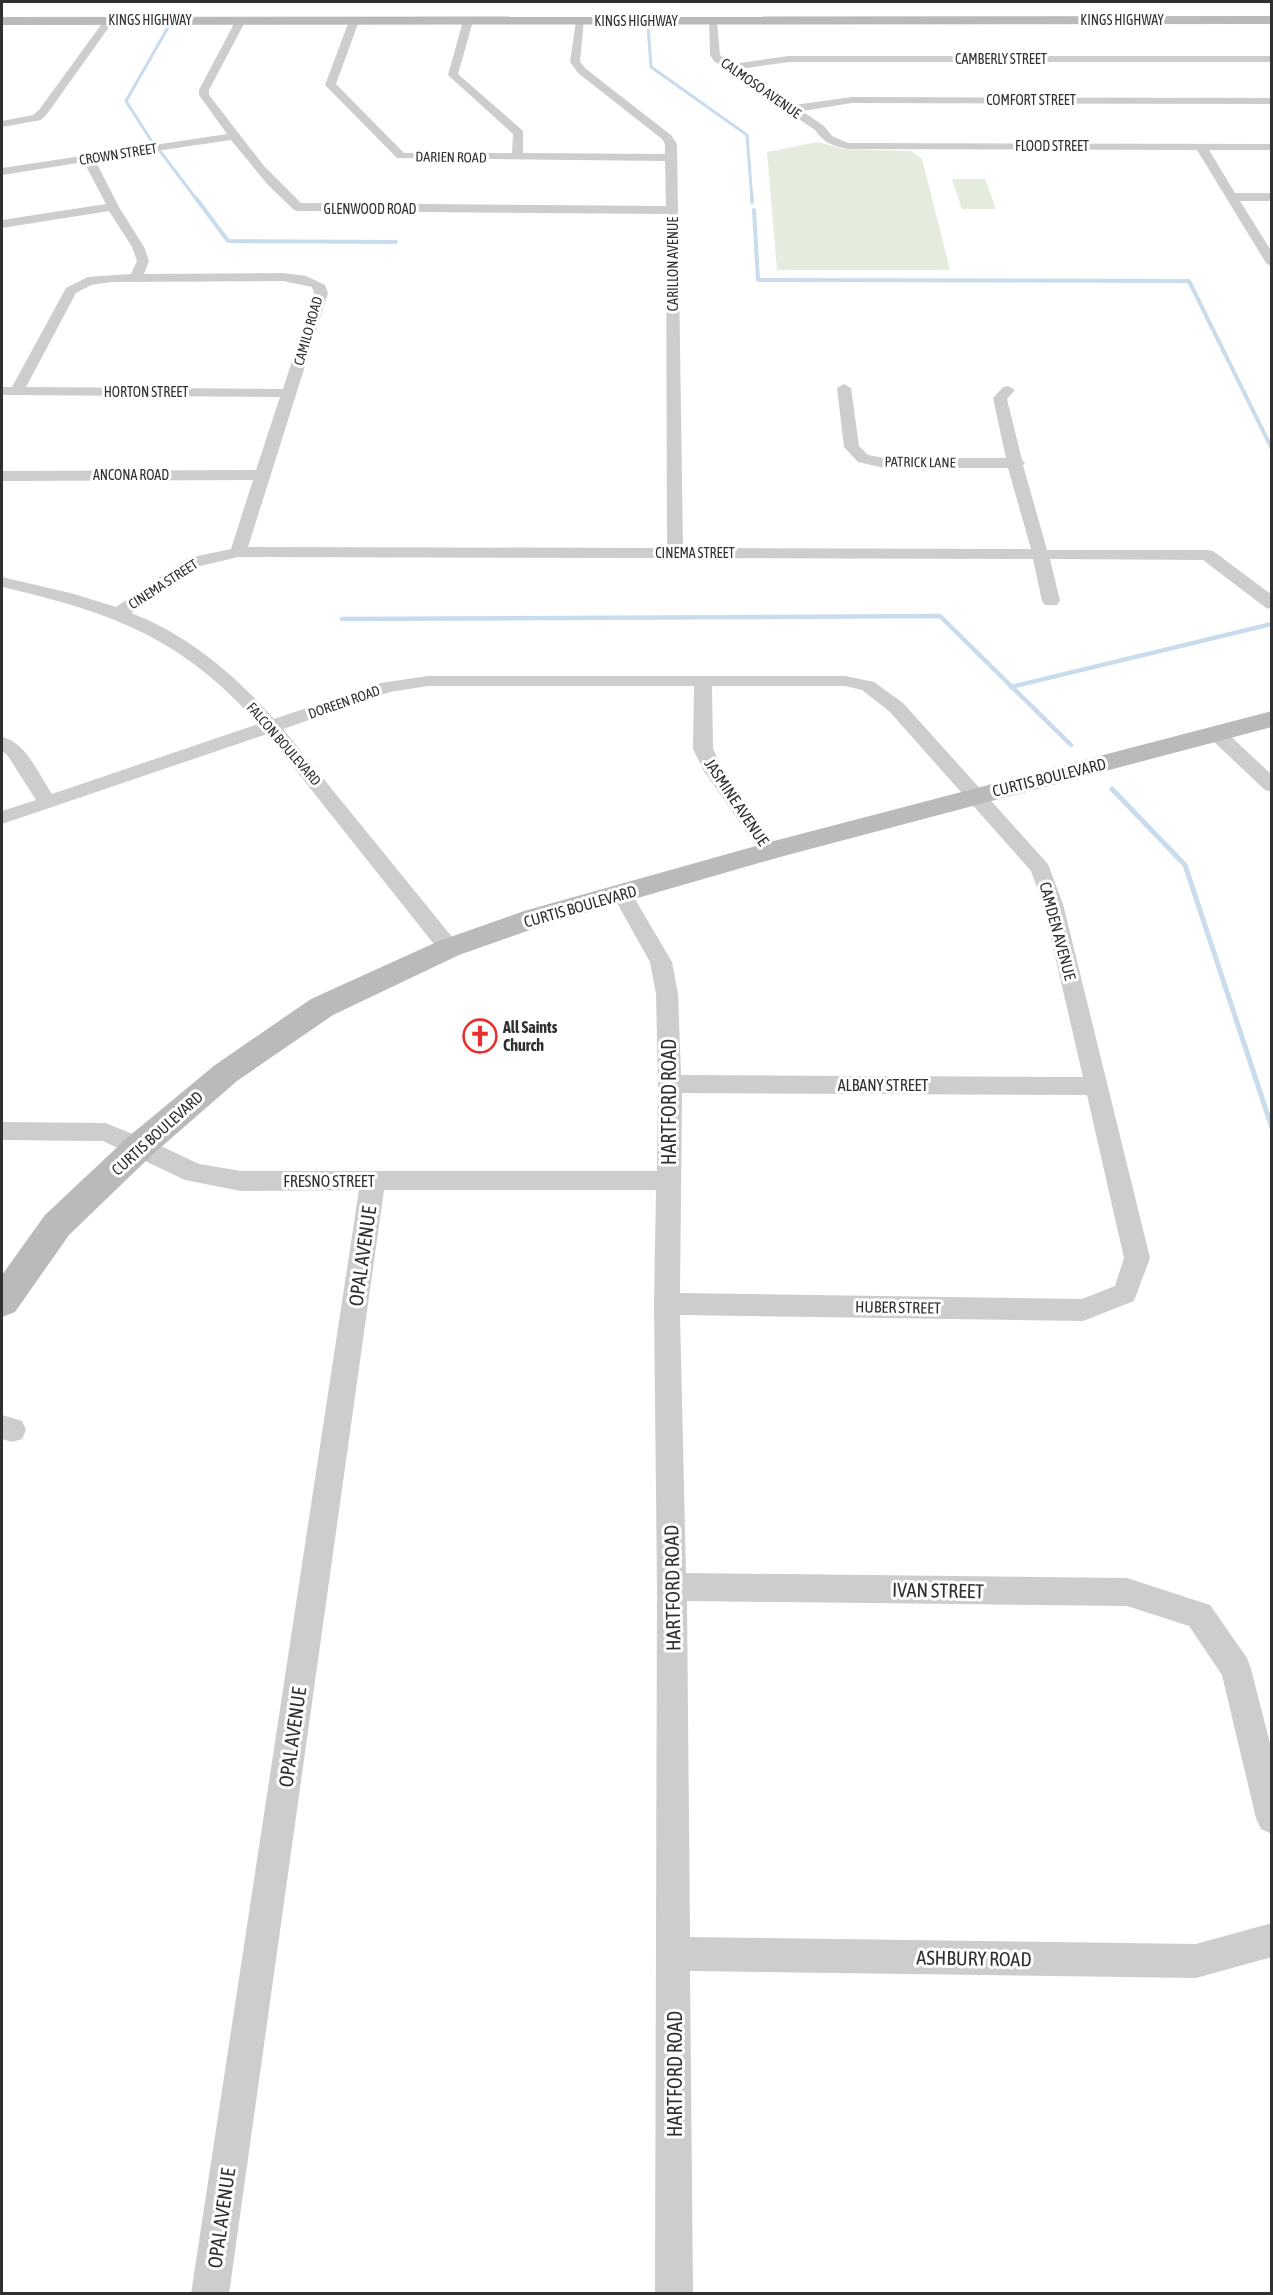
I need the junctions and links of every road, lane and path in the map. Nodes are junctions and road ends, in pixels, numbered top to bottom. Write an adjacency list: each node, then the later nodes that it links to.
1 (2, 20): 2 (street, KINGS HIGHWAY)
2 (109, 20): 3 (street, KINGS HIGHWAY); 13 (street)
3 (241, 20): 5 (street, KINGS HIGHWAY); 14 (street, GLENWOOD ROAD)
4 (1272, 20): 8 (street, KINGS HIGHWAY)
5 (354, 21): 6 (street, KINGS HIGHWAY); 18 (street, DARIEN ROAD)
6 (468, 21): 7 (street, KINGS HIGHWAY); 18 (street)
7 (581, 21): 8 (street, KINGS HIGHWAY); 20 (street, CARILLON AVENUE)
8 (712, 21): 10 (street, CALMOSO AVENUE)
9 (1272, 59): 10 (street, CAMBERLY STREET)
10 (731, 67): 12 (street, CALMOSO AVENUE)
11 (1272, 100): 12 (street, COMFORT STREET)
12 (791, 109): 15 (street, CALMOSO AVENUE)
13 (2, 124)
14 (235, 136): 19 (street, CROWN STREET); 25 (street, GLENWOOD ROAD)
15 (833, 143): 16 (street, FLOOD STREET)
16 (1201, 147): 17 (street, FLOOD STREET); 22 (street)
17 (1272, 147)
18 (518, 157): 20 (street, DARIEN ROAD)
19 (88, 158): 21 (street, CROWN STREET); 24 (street)
20 (671, 158): 25 (street, CARILLON AVENUE)
21 (2, 171)
22 (1232, 197): 23 (street); 27 (street)
23 (1272, 197)
24 (113, 207): 26 (street); 28 (street)
25 (672, 210): 37 (street, CARILLON AVENUE)
26 (2, 224)
27 (1272, 263)
28 (136, 278): 31 (street); 32 (street, CAMILO ROAD)
29 (844, 388): 33 (street, PATRICK LANE)
30 (1008, 390): 33 (street)
31 (9, 391): 32 (street, HORTON STREET)
32 (290, 393): 34 (street, CAMILO ROAD)
33 (1017, 463): 38 (street)
34 (261, 475): 35 (street, ANCONA ROAD); 36 (street, CAMILO ROAD)
35 (2, 476)
36 (238, 552): 37 (street, CINEMA STREET); 42 (street, CINEMA STREET)
37 (675, 553): 38 (street, CINEMA STREET)
38 (1040, 554): 40 (street); 41 (street, CINEMA STREET)
39 (2, 582): 42 (street, FALCON BOULEVARD)
40 (1051, 601)
41 (1272, 604)
42 (119, 613): 45 (street, FALCON BOULEVARD)
43 (703, 680): 45 (street, DOREEN ROAD); 49 (street, CAMDEN AVENUE); 52 (street, JASMINE AVENUE)
44 (1272, 719): 46 (street, CURTIS BOULEVARD)
45 (272, 726): 50 (street, DOREEN ROAD); 54 (street, FALCON BOULEVARD)
46 (1218, 735): 48 (street); 49 (street, CURTIS BOULEVARD)
47 (2, 743): 50 (street)
48 (1272, 786)
49 (975, 796): 52 (street, CURTIS BOULEVARD); 56 (street, CAMDEN AVENUE)
50 (48, 803): 51 (street, DOREEN ROAD)
51 (2, 818)
52 (770, 851): 53 (street, CURTIS BOULEVARD)
53 (622, 894): 54 (street, CURTIS BOULEVARD); 55 (street, HARTFORD ROAD)
54 (449, 948): 58 (street, CURTIS BOULEVARD)
55 (670, 1084): 56 (street, ALBANY STREET); 59 (street, HARTFORD ROAD)
56 (1097, 1086): 61 (street, CAMDEN AVENUE)
57 (2, 1131): 58 (street, FRESNO STREET)
58 (140, 1146): 60 (street, FRESNO STREET); 62 (street, CURTIS BOULEVARD)
59 (667, 1180): 60 (street, FRESNO STREET); 63 (street, HARTFORD ROAD)
60 (373, 1181): 68 (street, OPAL AVENUE)
61 (1125, 1293): 63 (street, HUBER STREET)
62 (2, 1302)
63 (667, 1304): 64 (street, HARTFORD ROAD)
64 (672, 1587): 65 (street, IVAN STREET); 67 (street, HARTFORD ROAD)
65 (1272, 1818)
66 (1272, 1940): 67 (street, ASHBURY ROAD)
67 (673, 1954): 69 (street, HARTFORD ROAD)
68 (210, 2294)
69 (674, 2294)

